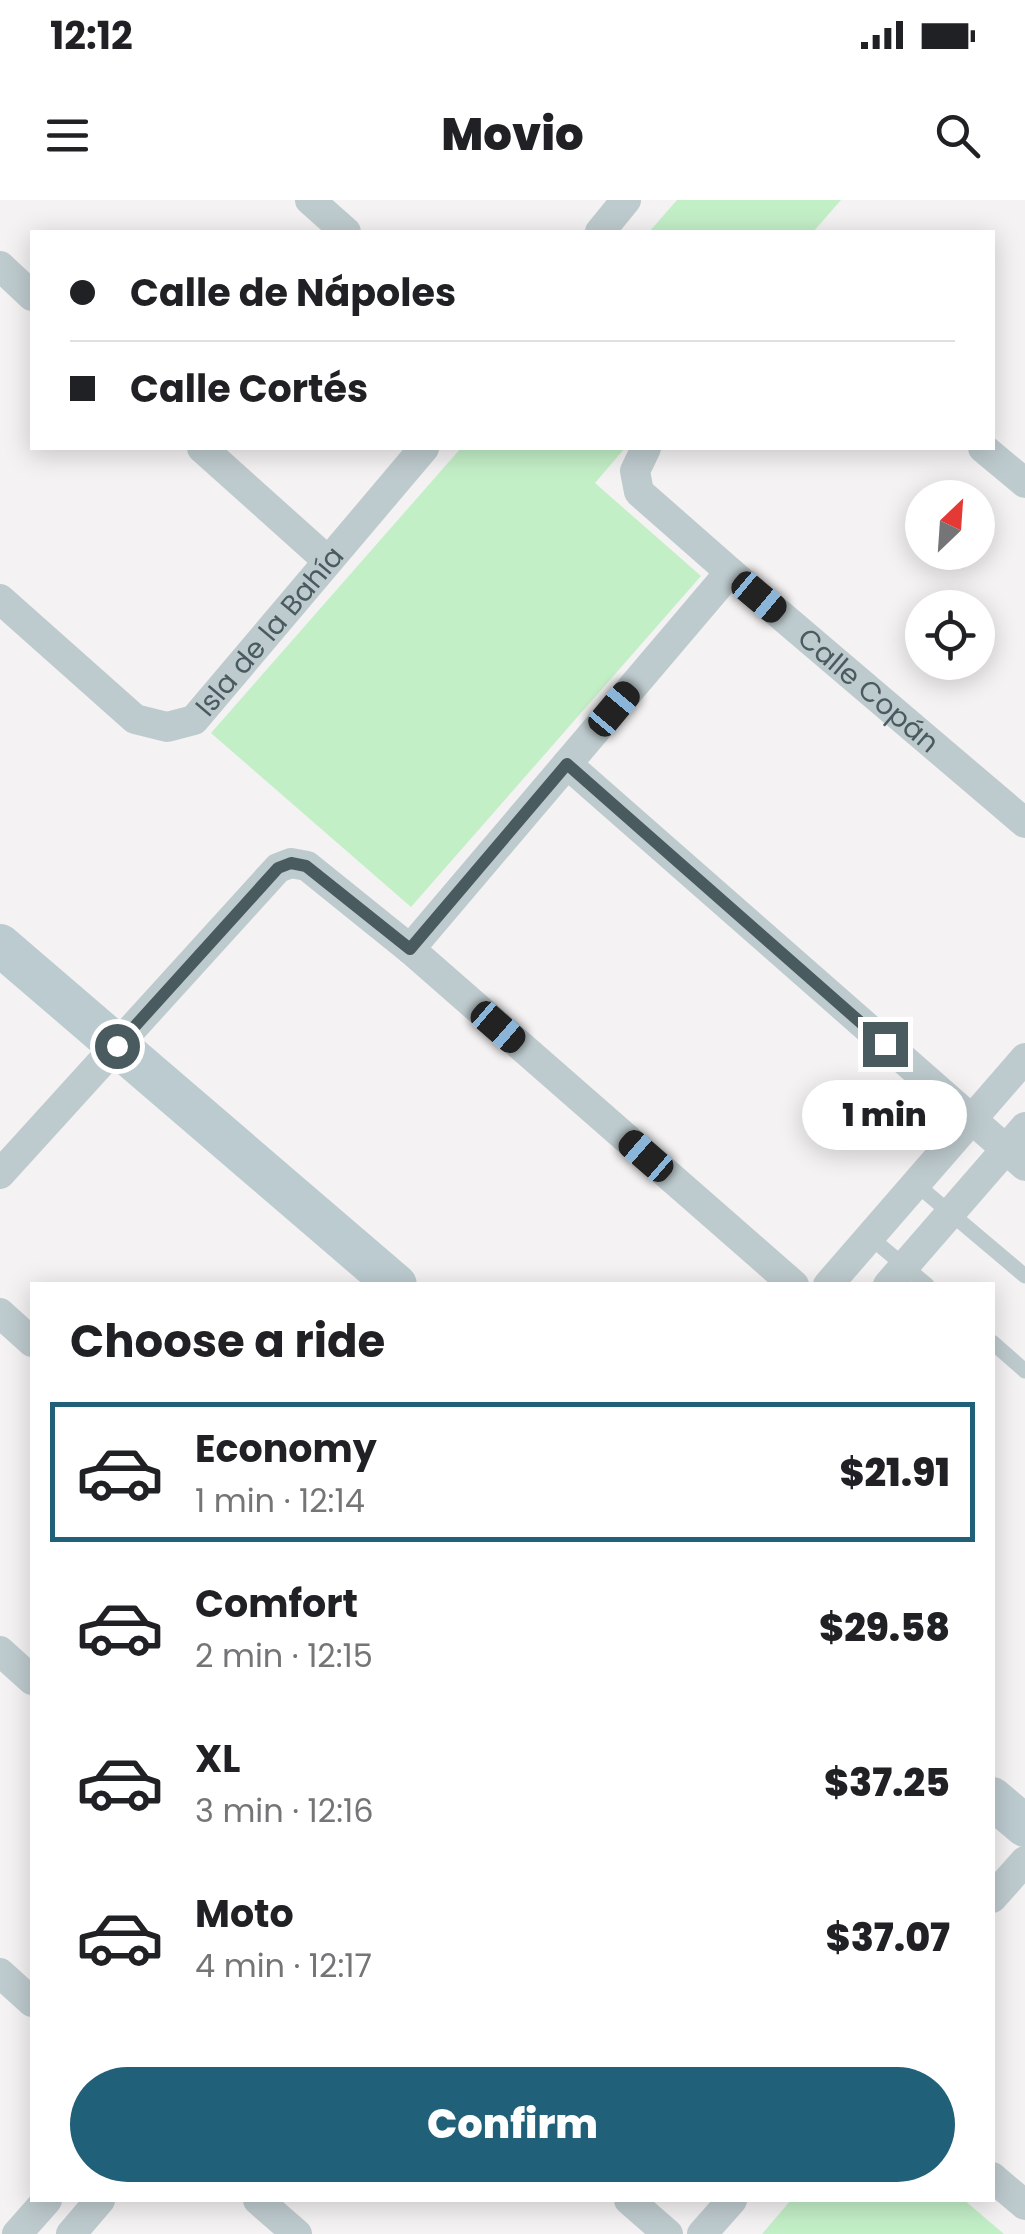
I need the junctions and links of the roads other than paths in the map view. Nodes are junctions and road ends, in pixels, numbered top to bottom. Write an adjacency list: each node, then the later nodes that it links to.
1 (310, 200): 3 (street)
2 (626, 200): 4 (street)
3 (344, 230)
4 (602, 230)
5 (0, 266): 6 (street)
6 (30, 294)
7 (204, 450): 12 (street)
8 (422, 450): 12 (street, Isla de la Bahía)
9 (985, 450): 11 (street)
10 (640, 459): 13 (street, Calle Copán)
11 (1025, 484)
12 (328, 561): 14 (street, Isla de la Bahía)
13 (730, 572): 15 (street); 16 (street, Calle Copán)
14 (0, 598)
15 (567, 764): 18 (street); 21 (street)
16 (1025, 822)
17 (0, 945): 19 (street)
18 (410, 949): 19 (street); 30 (street)
19 (117, 1046): 23 (street); 29 (street)
20 (1025, 1058): 21 (street)
21 (971, 1120): 22 (street); 24 (street)
22 (1019, 1147): 25 (street)
23 (0, 1174)
24 (916, 1184): 25 (lane); 26 (street)
25 (950, 1213): 27 (lane); 28 (street)
26 (870, 1237): 28 (lane); 31 (street)
27 (1025, 1276)
28 (907, 1279)
29 (392, 1282)
30 (791, 1282)
31 (831, 1282)
32 (0, 1314): 33 (street)
33 (30, 1340)
34 (995, 1345): 35 (lane)
35 (1025, 1370)
36 (0, 1652): 37 (street)
37 (30, 1678)
38 (995, 1801): 39 (street)
39 (1025, 1826)
40 (1025, 1861): 41 (street)
41 (995, 1895)
42 (0, 1974): 43 (street)
43 (30, 2000)
44 (995, 2181): 50 (street)
45 (45, 2202): 51 (street)
46 (98, 2202): 52 (street)
47 (260, 2202): 53 (street)
48 (631, 2202): 54 (street)
49 (730, 2202): 55 (street)
50 (1025, 2206)
51 (18, 2234)
52 (71, 2234)
53 (297, 2234)
54 (668, 2234)
55 (702, 2234)

